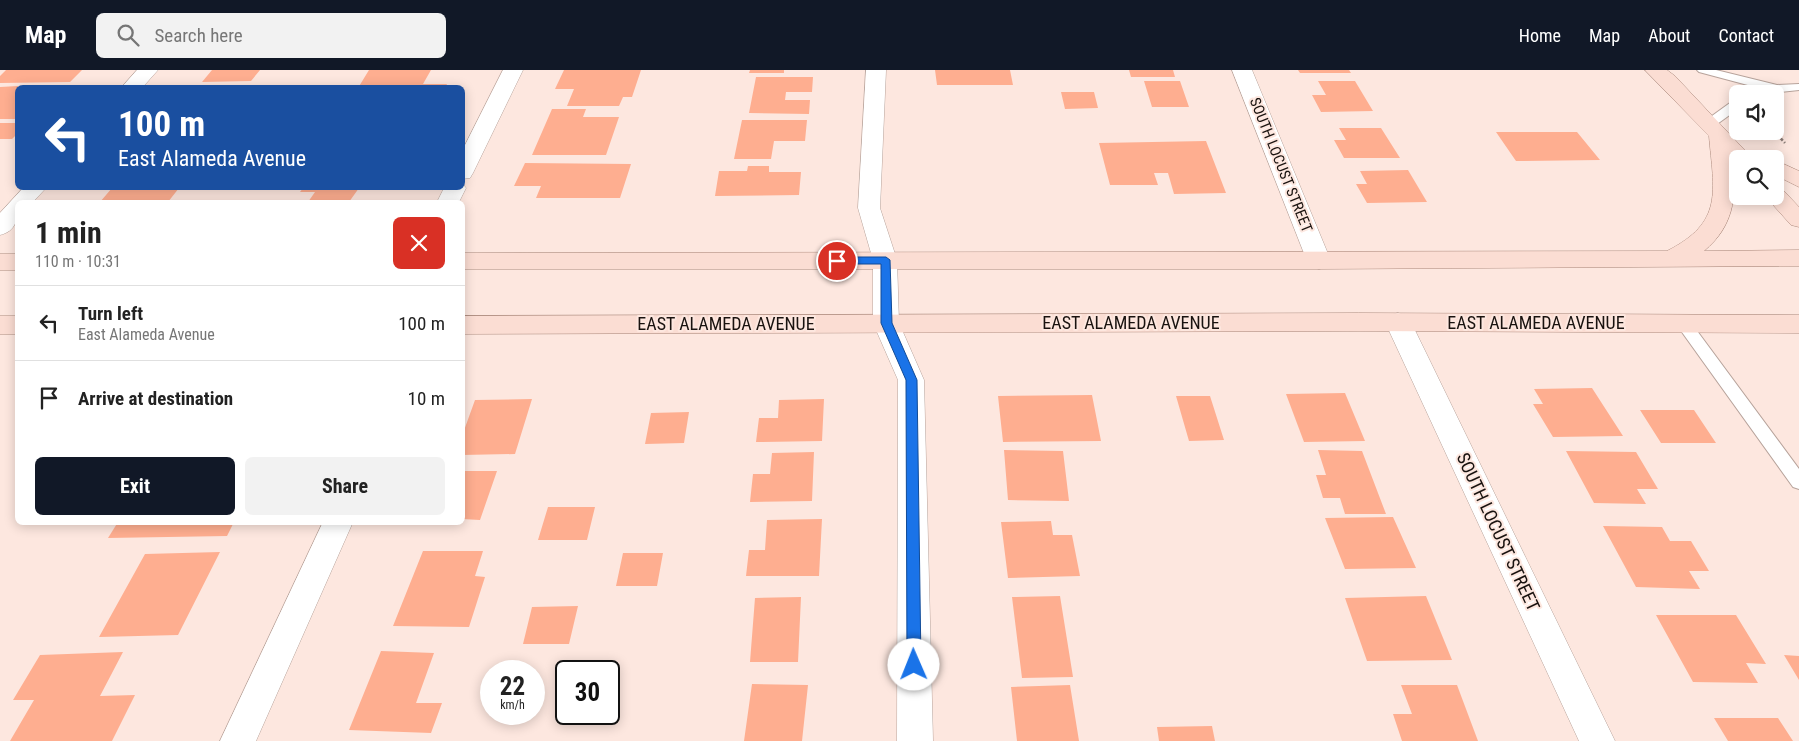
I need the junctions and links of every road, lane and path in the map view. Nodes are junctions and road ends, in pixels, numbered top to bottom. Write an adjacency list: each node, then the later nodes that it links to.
1 (148, 70): 7 (street)
2 (513, 70): 15 (street)
3 (876, 70): 26 (street)
4 (1242, 70): 28 (street, SOUTH LOCUST STREET)
5 (1703, 70): 8 (lane)
6 (1664, 73): 12 (main road)
7 (134, 85)
8 (1761, 85)
9 (1784, 88): 10 (lane)
10 (1799, 88)
11 (1729, 113): 12 (lane)
12 (1714, 129): 13 (main road); 14 (main road); 24 (main road)
13 (1734, 150)
14 (1748, 150)
15 (465, 167)
16 (1784, 171): 17 (main road)
17 (1799, 180)
18 (33, 190): 19 (street)
19 (23, 200)
20 (1784, 204): 22 (main road)
21 (15, 210): 23 (street)
22 (1799, 220)
23 (0, 228)
24 (1671, 258): 25 (main road); 28 (main road)
25 (1799, 258)
26 (886, 260): 27 (main road); 28 (main road); 32 (street)
27 (465, 261)
28 (1320, 261)
29 (0, 262): 30 (main road)
30 (15, 262)
31 (1398, 322): 32 (main road, EAST ALAMEDA AVENUE); 33 (main road, EAST ALAMEDA AVENUE); 42 (street, SOUTH LOCUST STREET)
32 (886, 323): 37 (main road, EAST ALAMEDA AVENUE); 41 (street)
33 (1684, 324): 34 (main road, EAST ALAMEDA AVENUE); 38 (lane)
34 (1799, 324)
35 (0, 325): 36 (main road)
36 (15, 325)
37 (465, 325)
38 (1799, 482)
39 (337, 525): 40 (street)
40 (238, 741)
41 (915, 741)
42 (1597, 741)

